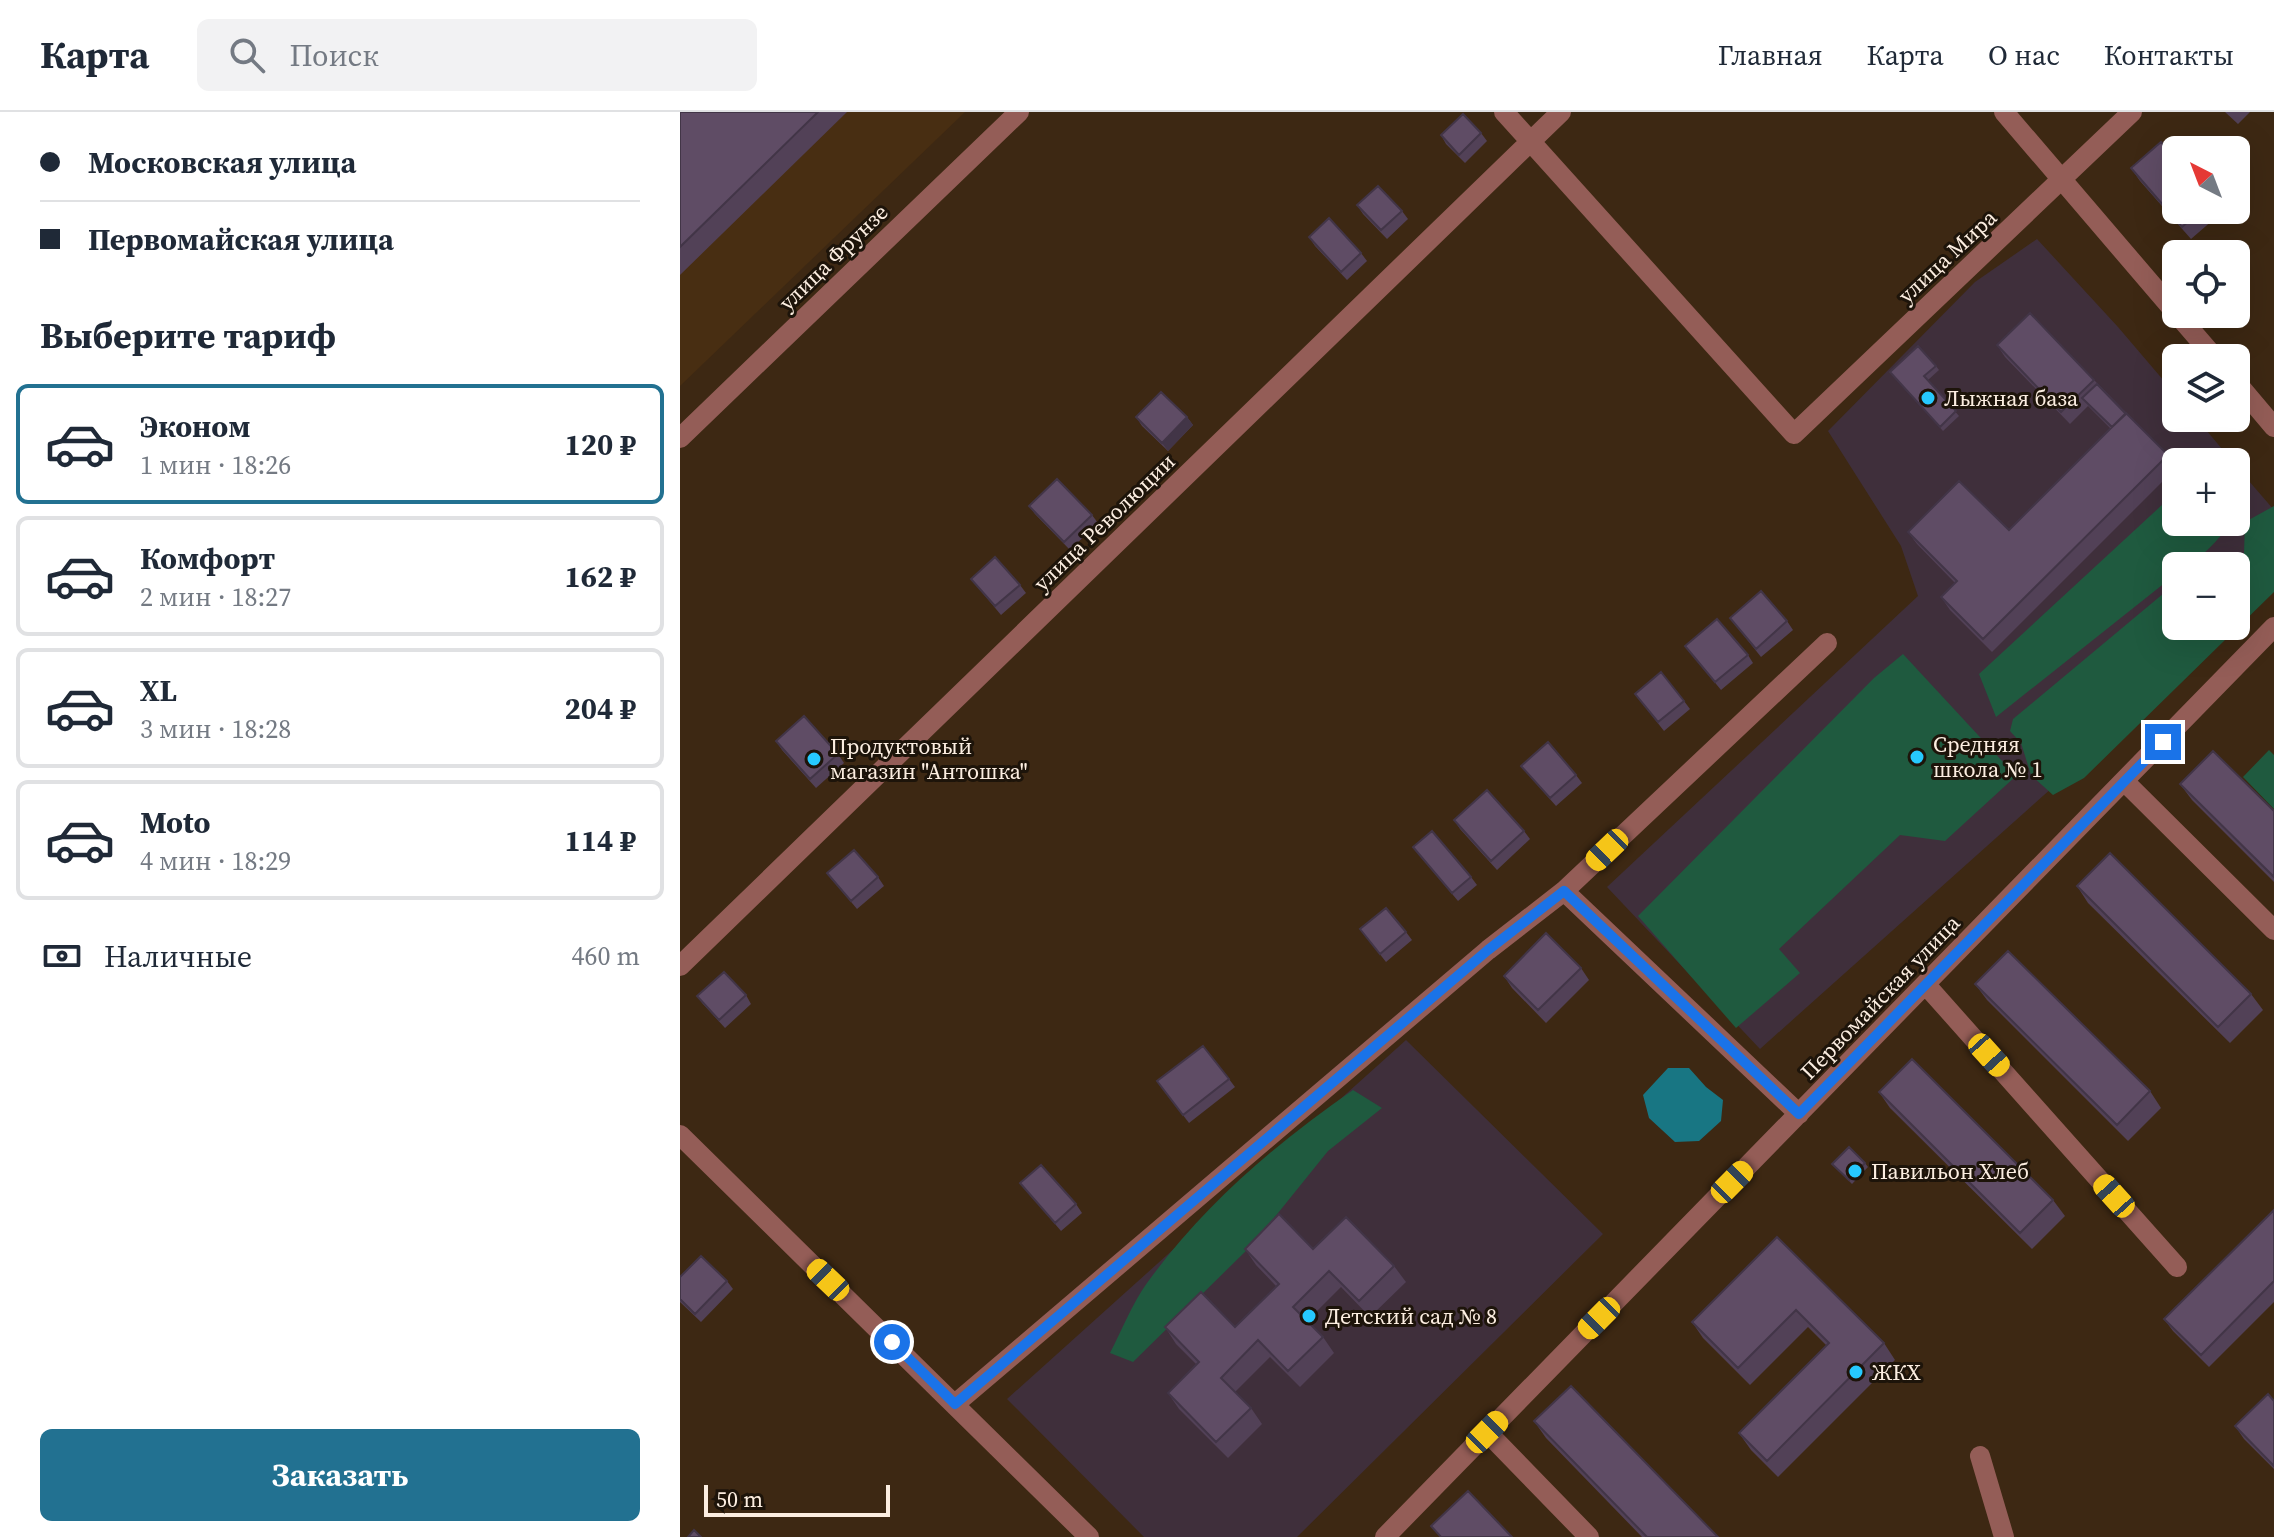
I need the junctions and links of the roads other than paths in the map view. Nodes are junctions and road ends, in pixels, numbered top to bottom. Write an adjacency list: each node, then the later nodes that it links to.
1 (1019, 112): 13 (street, улица Фрунзе)
2 (1504, 112): 6 (street)
3 (1561, 112): 6 (street, улица Революции)
4 (2004, 112): 7 (street)
5 (2132, 112): 7 (street, улица Мира)
6 (1531, 142): 7 (street, улица Мира); 19 (street, улица Революции)
7 (2063, 181): 8 (street)
8 (2162, 296)
9 (2190, 328): 10 (street)
10 (2203, 344)
11 (2250, 399): 12 (street)
12 (2274, 427)
13 (680, 438)
14 (2274, 627): 16 (street, Первомайская улица)
15 (1827, 643): 17 (street)
16 (2125, 782): 18 (street); 20 (street, Первомайская улица)
17 (1564, 891): 21 (street); 24 (street)
18 (2274, 930)
19 (680, 966)
20 (1926, 985): 21 (street, Первомайская улица); 23 (street)
21 (1799, 1114): 25 (street, Первомайская улица)
22 (680, 1135): 24 (street)
23 (2177, 1267)
24 (955, 1404): 27 (street)
25 (1487, 1432): 28 (street, Первомайская улица); 29 (street)
26 (1980, 1456): 30 (street)
27 (1089, 1537)
28 (1386, 1537)
29 (1589, 1537)
30 (2004, 1537)

